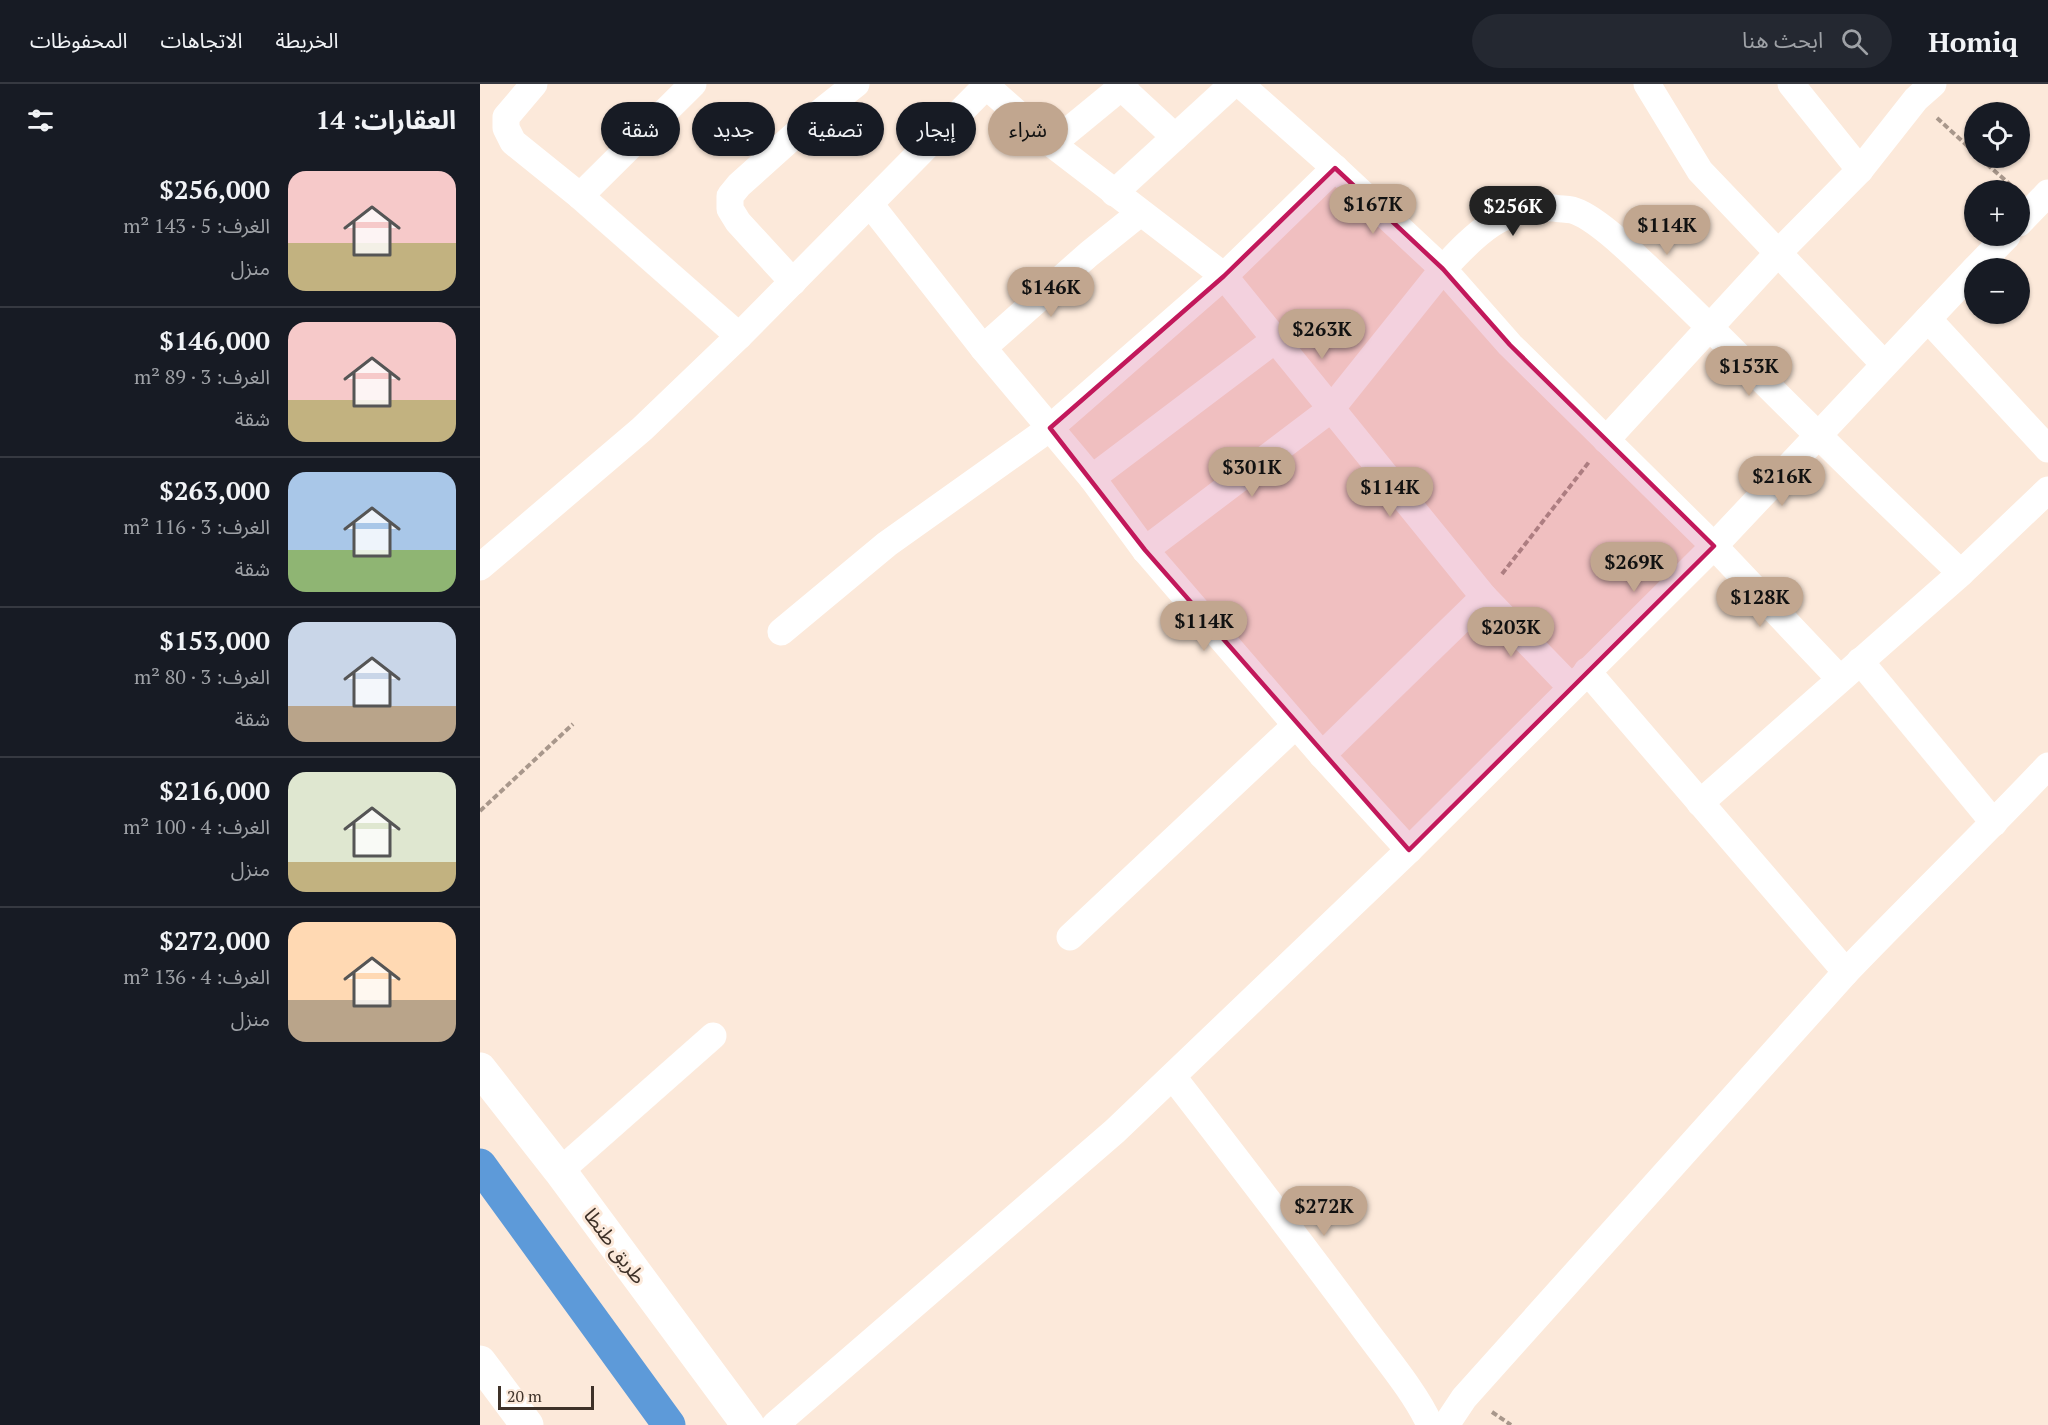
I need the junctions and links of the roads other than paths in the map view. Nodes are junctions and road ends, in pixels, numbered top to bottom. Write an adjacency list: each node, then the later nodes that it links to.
1 (534, 84): 18 (street)
2 (693, 84): 18 (street)
3 (856, 84): 28 (street)
4 (1791, 84): 15 (street)
5 (986, 85): 10 (street); 19 (street)
6 (1123, 86): 11 (street); 12 (street)
7 (1651, 86): 23 (street)
8 (1246, 87): 12 (street); 14 (street)
9 (1917, 89): 15 (street)
10 (1005, 102)
11 (1068, 131)
12 (1174, 137): 16 (street)
13 (1067, 156): 16 (street)
14 (1335, 168): 25 (street); 26 (street)
15 (1860, 170): 23 (street)
16 (1114, 193): 21 (street)
17 (2048, 193): 20 (street)
18 (580, 196): 31 (street)
19 (870, 204): 28 (street); 33 (street)
20 (2030, 212)
21 (1140, 213): 26 (street); 33 (street)
22 (1997, 246): 24 (street)
23 (1778, 253): 30 (street); 34 (street)
24 (1986, 258)
25 (1443, 268): 30 (street); 35 (street); 38 (street)
26 (1224, 276): 32 (street); 36 (street)
27 (1964, 281): 29 (street)
28 (793, 282): 31 (street)
29 (1928, 319): 34 (street); 39 (street)
30 (1711, 327): 37 (street); 38 (street)
31 (740, 336): 44 (street)
32 (1276, 339): 35 (street); 40 (street)
33 (982, 348): 36 (street)
34 (1884, 364): 37 (street)
35 (1331, 410): 43 (street); 46 (street)
36 (1050, 428): 40 (street); 47 (street)
37 (1819, 436): 42 (street); 45 (street)
38 (1606, 440): 42 (street)
39 (2048, 449)
40 (1092, 478): 43 (street)
41 (2048, 490): 45 (street)
42 (1714, 546): 49 (street); 50 (street)
43 (1145, 550): 51 (street)
44 (480, 567)
45 (1961, 573): 48 (street)
46 (1484, 597): 49 (street); 52 (street)
47 (781, 632)
48 (1860, 661): 50 (street); 55 (street)
49 (1579, 679): 54 (street); 56 (street)
50 (1840, 680): 54 (street)
51 (1296, 725): 52 (street); 57 (street)
52 (1322, 755): 56 (street)
53 (2048, 766): 55 (street)
54 (1700, 803): 58 (street)
55 (1994, 823): 58 (street)
56 (1409, 850): 61 (street)
57 (1070, 937)
58 (1846, 972): 68 (street)
59 (713, 1036): 62 (street)
60 (480, 1069): 62 (street, طريق طنطا)
61 (1173, 1077): 66 (street); 67 (street)
62 (560, 1171): 65 (street, طريق طنطا)
63 (480, 1362): 64 (street)
64 (526, 1425)
65 (748, 1425)
66 (775, 1425)
67 (1430, 1425)
68 (1446, 1425)

